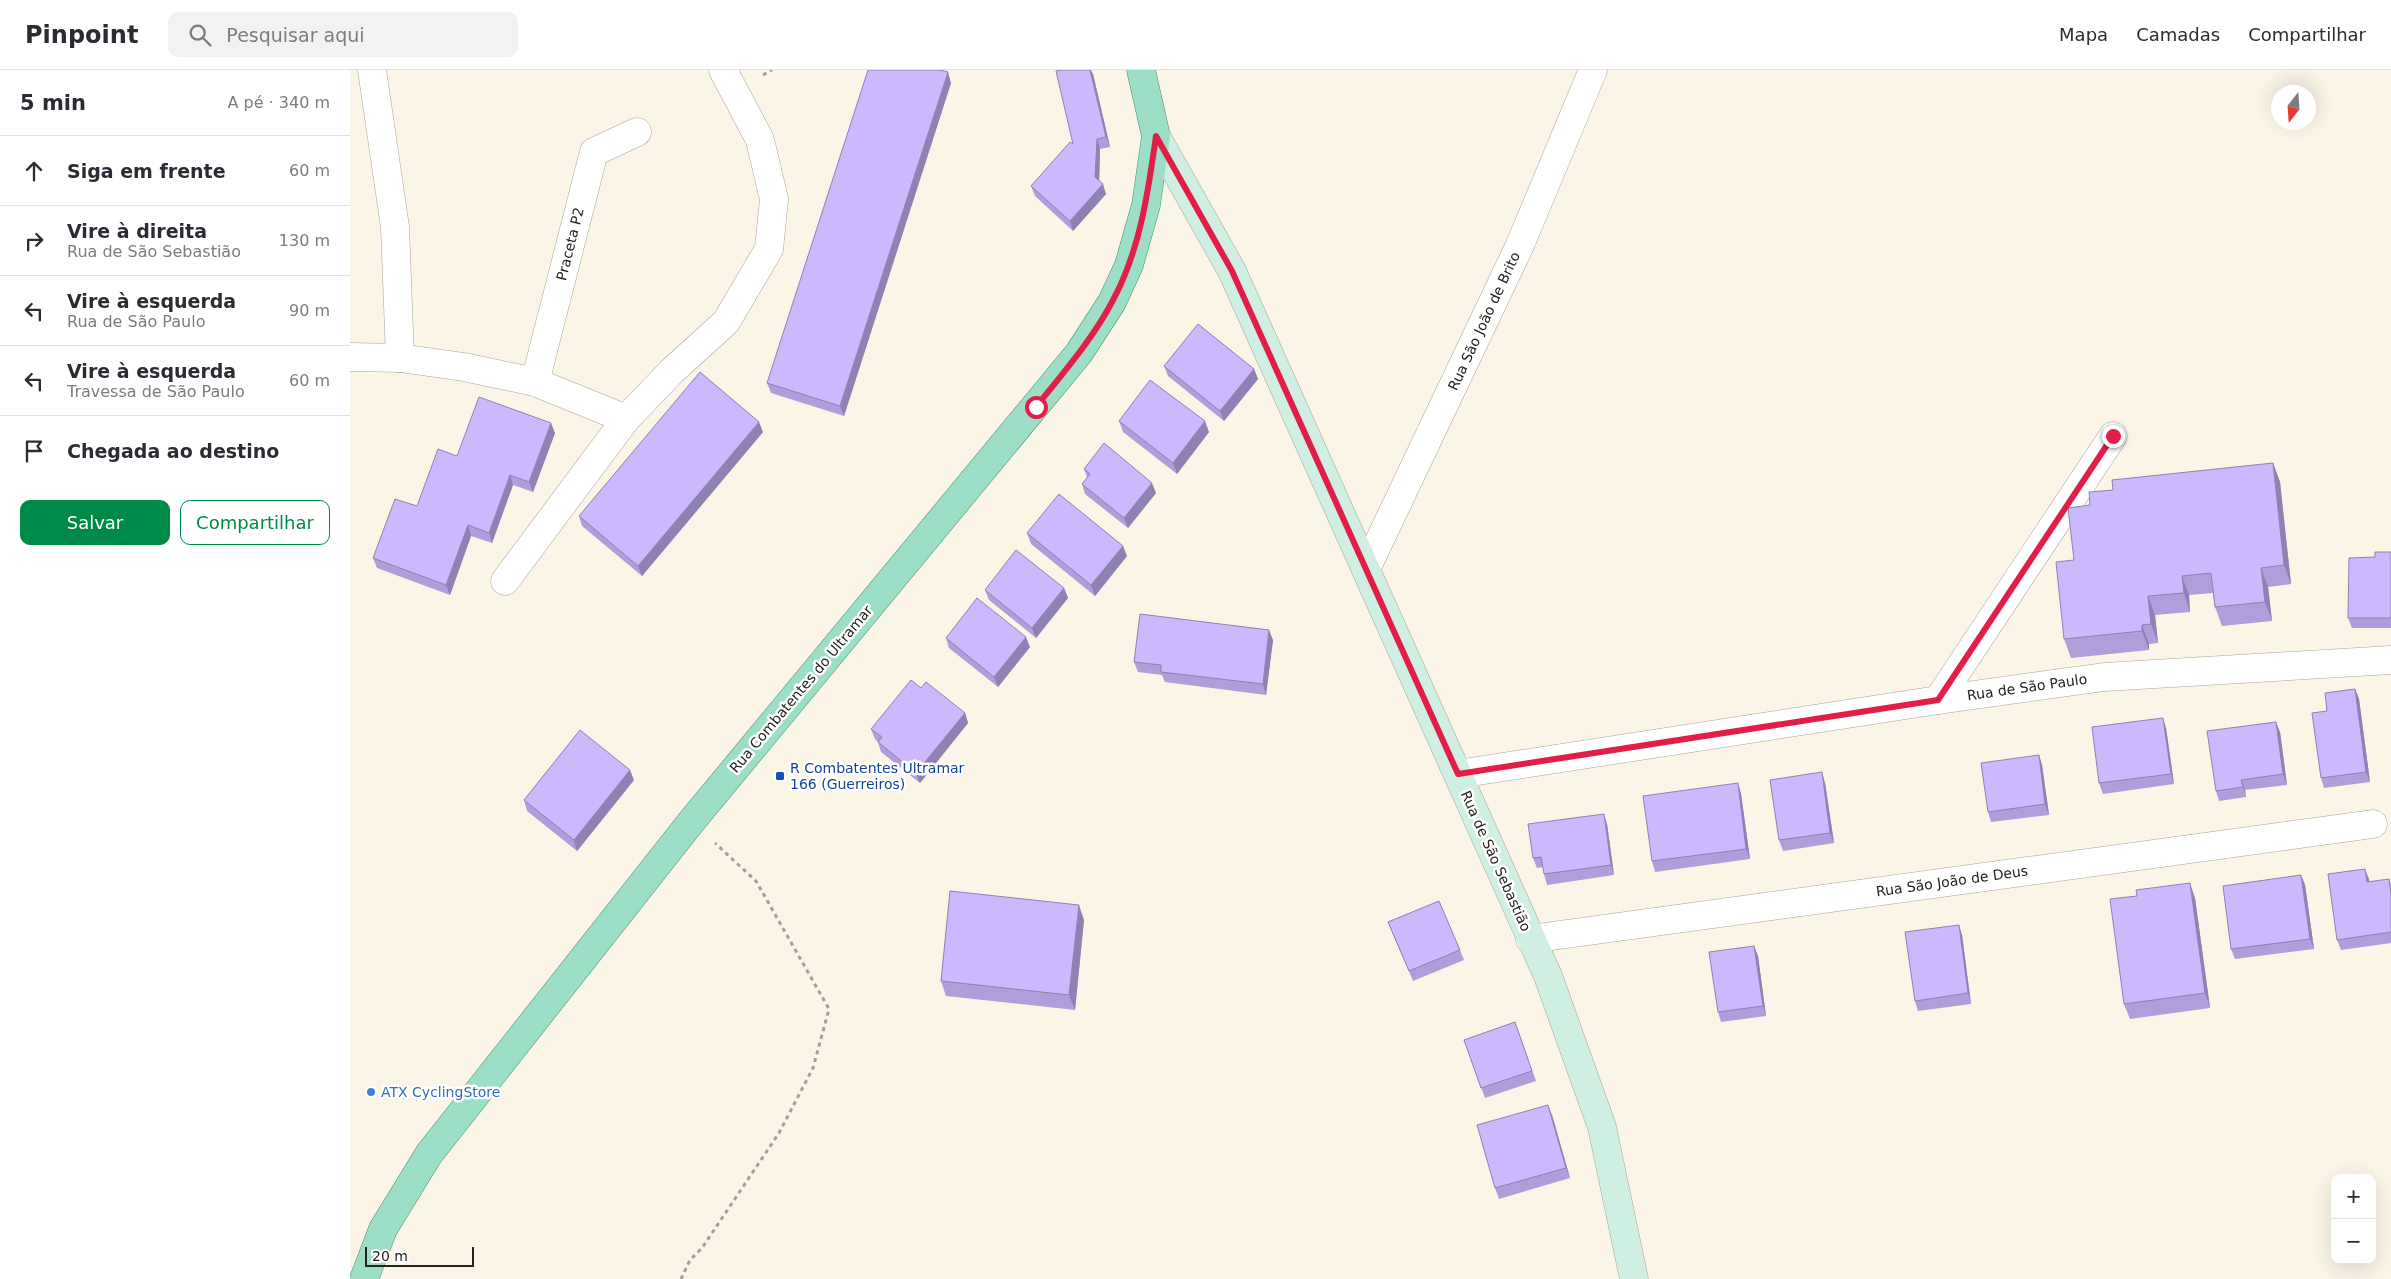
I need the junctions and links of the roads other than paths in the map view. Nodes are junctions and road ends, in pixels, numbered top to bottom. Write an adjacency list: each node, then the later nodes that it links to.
1 (372, 70): 8 (street)
2 (723, 70): 10 (street)
3 (1140, 70): 6 (main road, Rua Combatentes do Ultramar)
4 (1593, 70): 12 (street, Rua São João de Brito)
5 (637, 132): 9 (street, Praceta P2)
6 (1156, 136): 12 (street, Rua de São Sebastião); 19 (main road, Rua Combatentes do Ultramar)
7 (350, 357): 8 (street)
8 (400, 358): 9 (street)
9 (535, 382): 10 (street)
10 (626, 418): 13 (street)
11 (2113, 436): 15 (street)
12 (1366, 569): 16 (street, Rua de São Sebastião)
13 (505, 581)
14 (2391, 660): 15 (street, Rua de São Paulo)
15 (1938, 700): 16 (street, Rua de São Paulo)
16 (1458, 774): 18 (street, Rua de São Sebastião)
17 (2374, 824): 18 (street, Rua São João de Deus)
18 (1530, 939): 20 (street, Rua de São Sebastião)
19 (364, 1279)
20 (1634, 1279)

